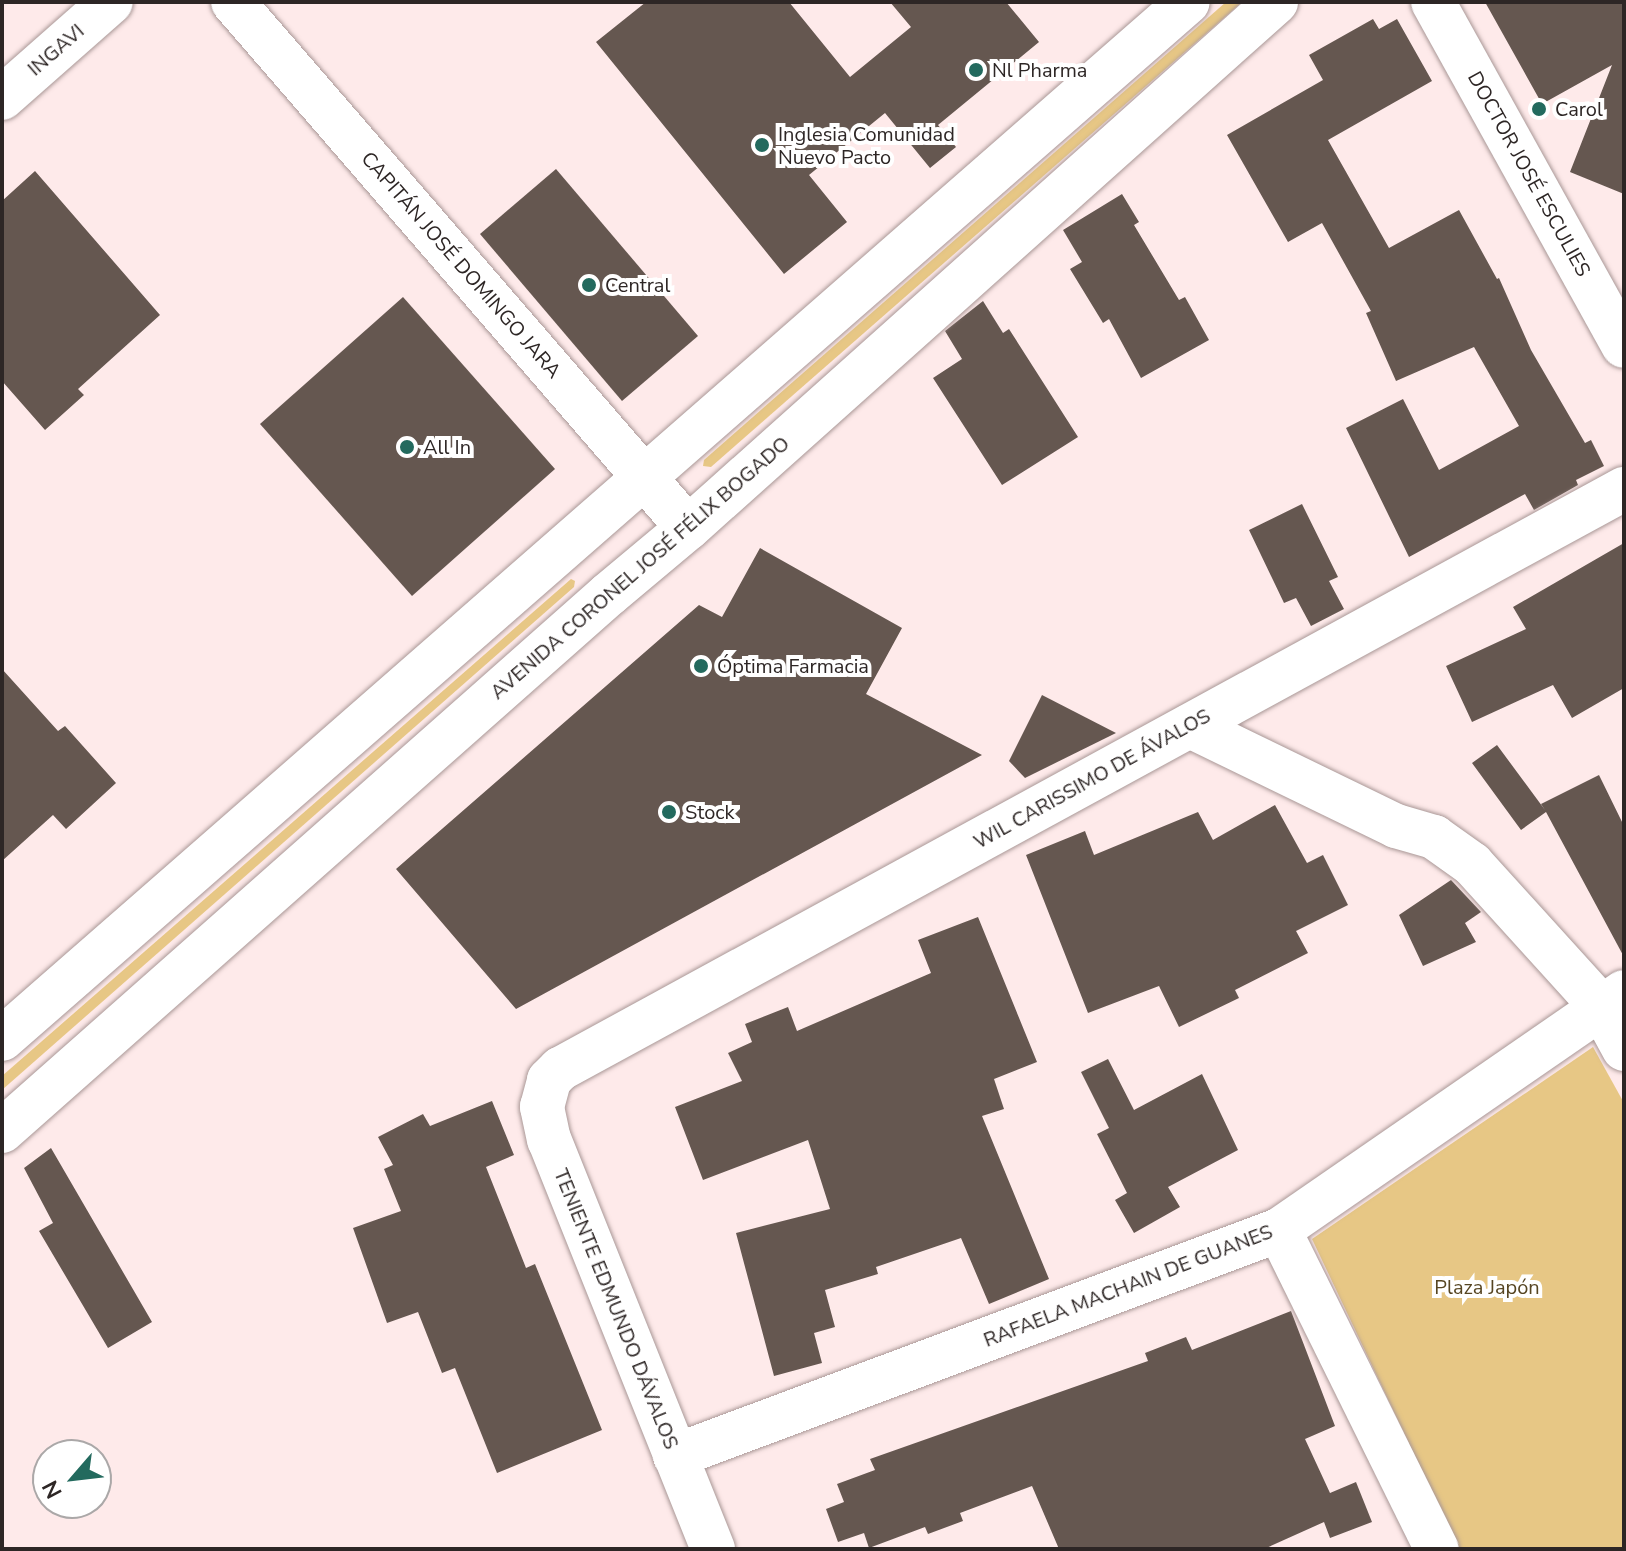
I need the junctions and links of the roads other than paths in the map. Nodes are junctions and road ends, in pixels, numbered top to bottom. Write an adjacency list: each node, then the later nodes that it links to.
1 (111, 2): 6 (street, INGAVI)
2 (233, 2): 8 (street, CAPITÁN JOSÉ DOMINGO JARA)
3 (1188, 2): 8 (street)
4 (1276, 2): 10 (street, AVENIDA CORONEL JOSÉ FÉLIX BOGADO)
5 (1433, 2): 7 (street, DOCTOR JOSÉ ESCULIES)
6 (2, 98)
7 (1624, 346)
8 (642, 476): 10 (street, CAPITÁN JOSÉ DOMINGO JARA); 13 (street)
9 (1624, 489): 11 (street, WIL CARISSIMO DE ÁVALOS)
10 (688, 528): 16 (street, AVENIDA CORONEL JOSÉ FÉLIX BOGADO)
11 (1190, 726): 12 (street); 15 (street, WIL CARISSIMO DE ÁVALOS)
12 (1612, 998): 14 (street); 17 (street, RAFAELA MACHAIN DE GUANES)
13 (2, 1039)
14 (1624, 1049)
15 (560, 1069): 18 (street, TENIENTE EDMUNDO DÁVALOS)
16 (2, 1131)
17 (1279, 1230): 18 (street, RAFAELA MACHAIN DE GUANES); 20 (street)
18 (675, 1456): 19 (street, TENIENTE EDMUNDO DÁVALOS)
19 (713, 1549)
20 (1437, 1549)

